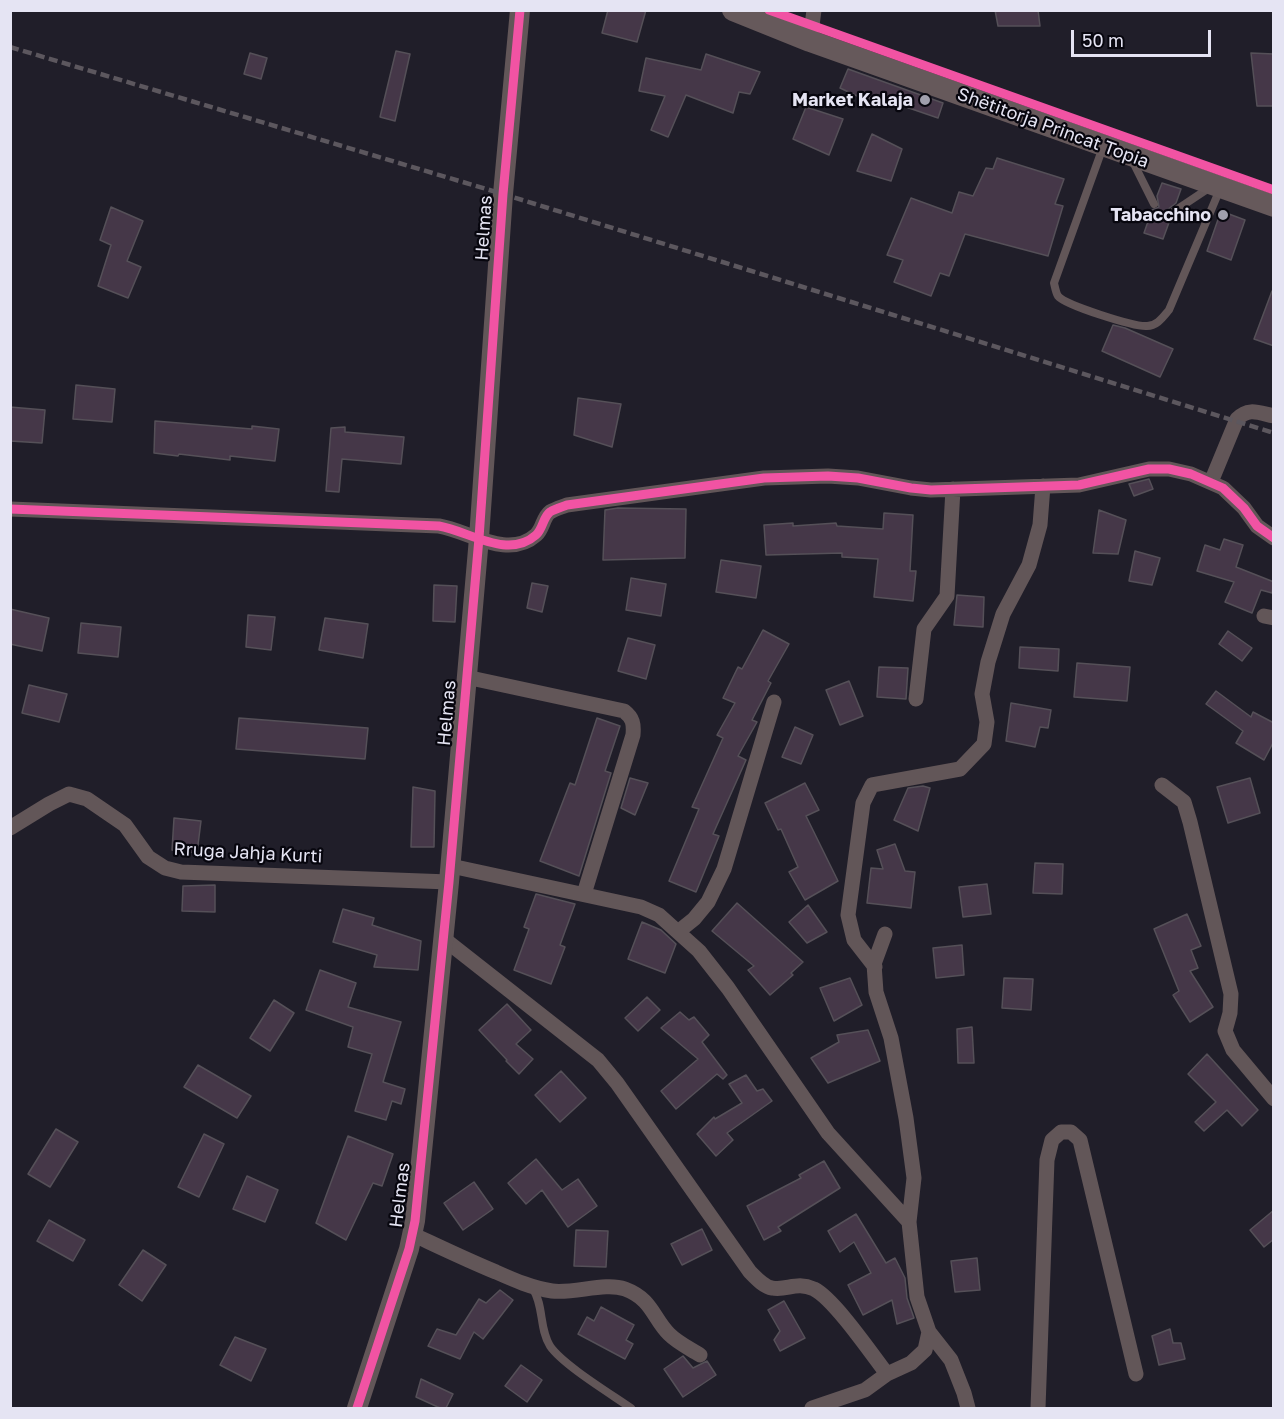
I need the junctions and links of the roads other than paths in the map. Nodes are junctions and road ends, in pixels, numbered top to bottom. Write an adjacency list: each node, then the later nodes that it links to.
1 (520, 10): 16 (street, Helmas)
2 (733, 10): 4 (main road, Shëtitorja Princat Topia)
3 (814, 10): 4 (street)
4 (810, 41): 5 (main road, Shëtitorja Princat Topia)
5 (1103, 146): 6 (main road, Shëtitorja Princat Topia); 7 (lane)
6 (1130, 155): 7 (main road, Shëtitorja Princat Topia); 8 (lane)
7 (1218, 186): 9 (main road, Shëtitorja Princat Topia); 10 (lane)
8 (1154, 204)
9 (1274, 206)
10 (1173, 212)
11 (1274, 416): 12 (street)
12 (1211, 482): 13 (street); 17 (street)
13 (1043, 486): 14 (street); 28 (street)
14 (953, 489): 16 (street); 19 (street)
15 (10, 509): 16 (street)
16 (479, 538): 18 (street, Helmas)
17 (1274, 538)
18 (466, 677): 23 (street, Helmas); 24 (street)
19 (916, 699)
20 (774, 702): 25 (street)
21 (1162, 785): 29 (street)
22 (10, 828): 23 (street, Rruga Jahja Kurti)
23 (450, 874): 24 (street); 27 (street, Helmas)
24 (584, 894): 25 (street)
25 (679, 931): 30 (street)
26 (885, 934): 28 (street)
27 (444, 939): 31 (street, Helmas); 35 (street)
28 (875, 968): 30 (street)
29 (1274, 1099)
30 (909, 1222): 33 (street)
31 (412, 1234): 32 (street); 37 (street, Helmas)
32 (532, 1288): 34 (street); 38 (lane)
33 (929, 1332): 35 (street); 40 (street)
34 (700, 1354)
35 (887, 1374): 39 (street)
36 (1136, 1374): 41 (street)
37 (357, 1408)
38 (631, 1408)
39 (812, 1408)
40 (968, 1408)
41 (1038, 1408)

